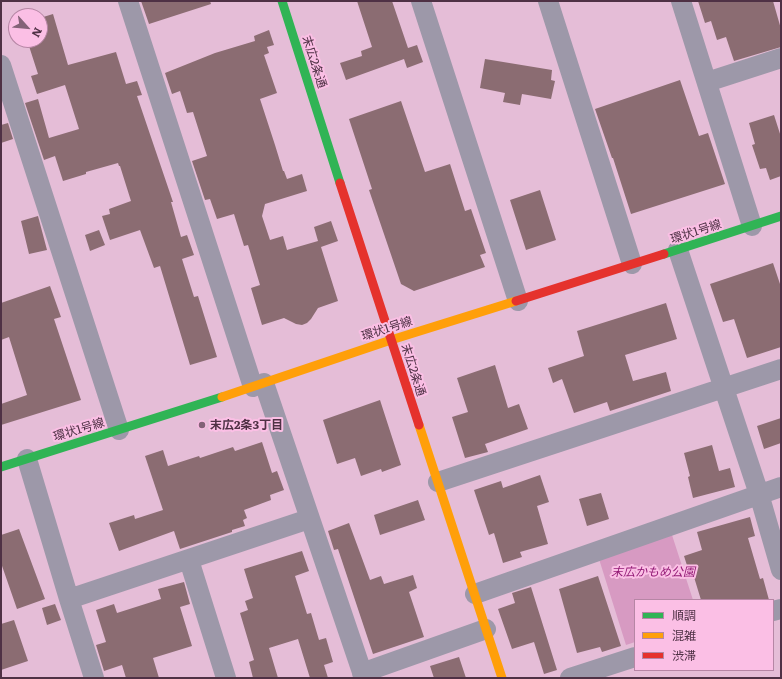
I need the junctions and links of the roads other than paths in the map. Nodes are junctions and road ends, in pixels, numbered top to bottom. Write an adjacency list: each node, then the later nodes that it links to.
1 (128, 1): 16 (street)
2 (282, 1): 14 (main road, 末広2条通)
3 (421, 1): 13 (street)
4 (548, 1): 12 (street)
5 (681, 1): 8 (street)
6 (781, 58): 8 (street)
7 (1, 65): 18 (street)
8 (707, 82): 10 (street)
9 (781, 216): 10 (main road, 環状1号線)
10 (752, 226): 11 (main road, 環状1号線)
11 (678, 250): 12 (main road, 環状1号線); 17 (street)
12 (632, 264): 13 (main road, 環状1号線)
13 (518, 300): 14 (main road, 環状1号線)
14 (391, 340): 16 (main road, 環状1号線); 21 (main road, 末広2条通)
15 (781, 369): 17 (street)
16 (259, 385): 18 (main road, 環状1号線); 24 (street)
17 (723, 388): 21 (street); 23 (street)
18 (119, 430): 19 (main road, 環状1号線)
19 (27, 459): 20 (main road, 環状1号線); 28 (street)
20 (1, 467)
21 (438, 482): 27 (main road, 末広2条通)
22 (781, 487): 23 (street)
23 (759, 494): 26 (street); 27 (street)
24 (309, 519): 25 (street); 31 (street)
25 (189, 560): 28 (street); 33 (street)
26 (781, 570)
27 (475, 594): 29 (main road, 末広2条通)
28 (69, 599): 32 (street)
29 (486, 629): 31 (street); 34 (main road, 末広2条通)
30 (634, 657): 35 (street)
31 (363, 675)
32 (94, 678)
33 (226, 678)
34 (502, 678)
35 (570, 678)

